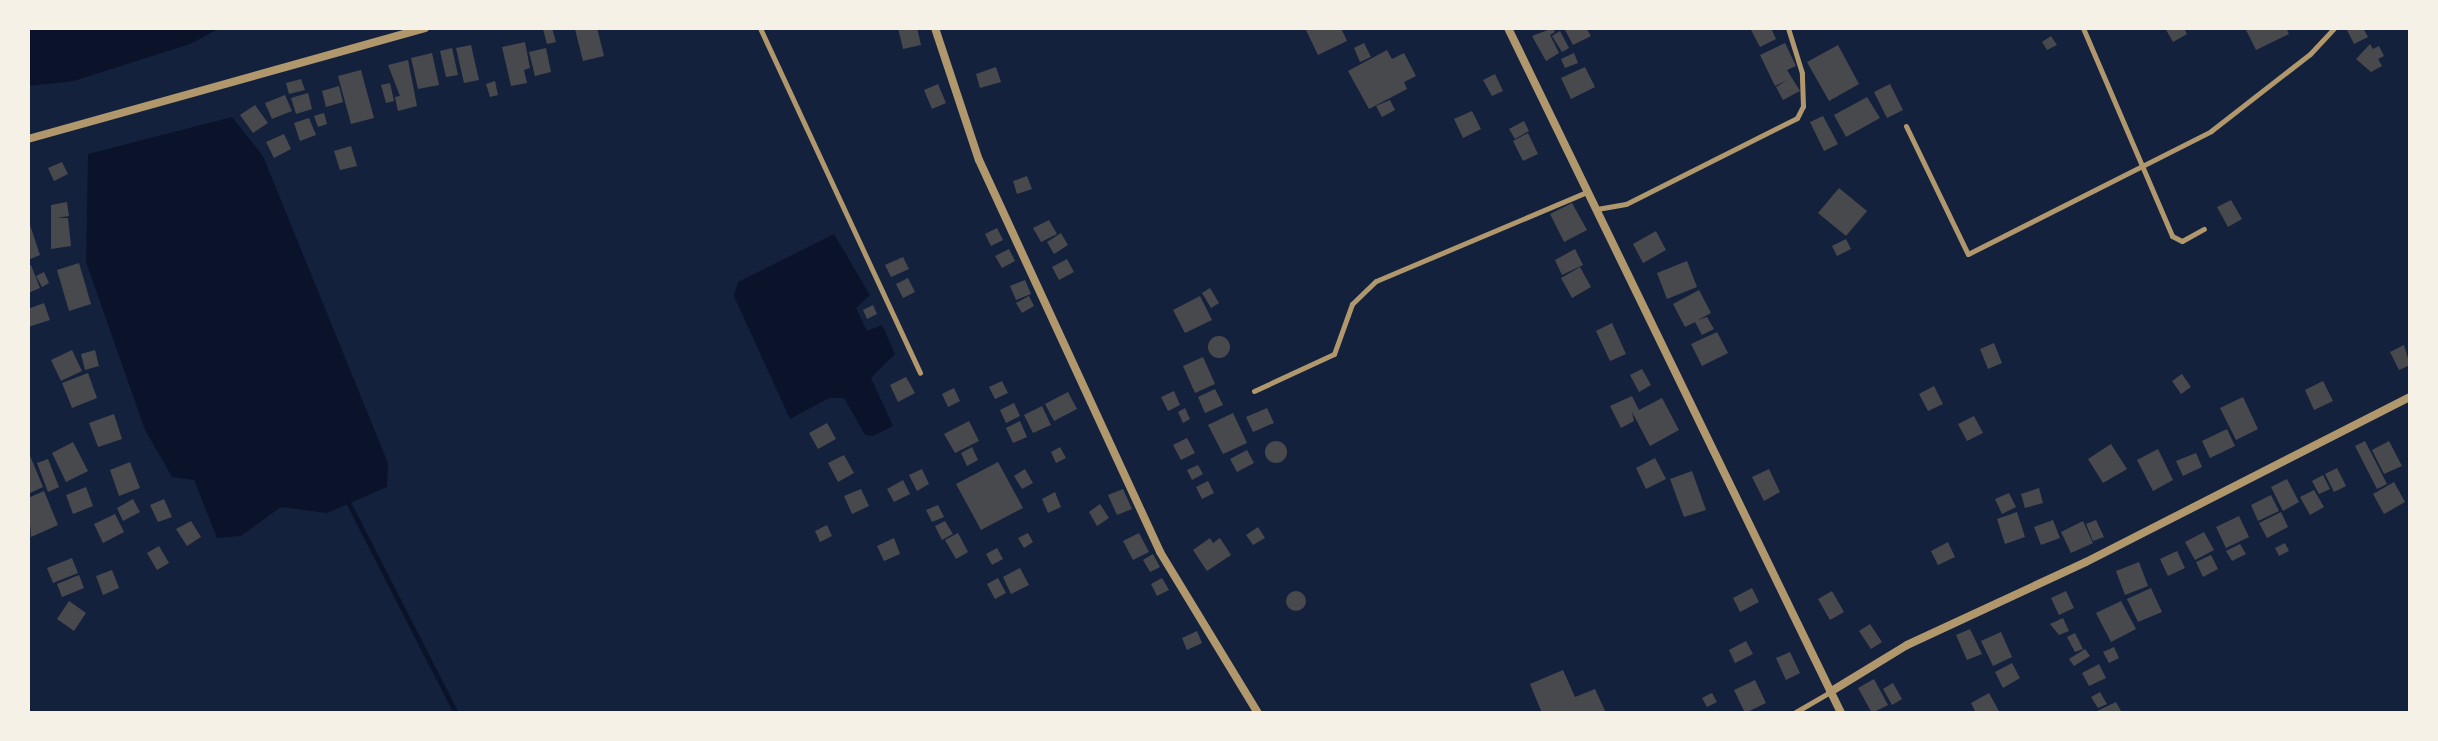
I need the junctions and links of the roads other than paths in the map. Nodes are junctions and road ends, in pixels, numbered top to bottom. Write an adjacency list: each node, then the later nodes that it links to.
1 (425, 28): 9 (street)
2 (760, 28): 14 (lane)
3 (935, 28): 18 (street)
4 (1508, 28): 11 (street)
5 (1788, 28): 12 (lane)
6 (2083, 28): 10 (lane)
7 (2334, 28): 10 (lane)
8 (1906, 126): 10 (lane)
9 (28, 139)
10 (2141, 163): 13 (lane)
11 (1588, 191): 12 (street); 15 (lane)
12 (1597, 209): 17 (street)
13 (2204, 229)
14 (920, 373)
15 (1254, 391)
16 (2410, 397): 17 (street)
17 (1830, 692): 19 (lane); 20 (street)
18 (1258, 713)
19 (1794, 713)
20 (1841, 713)

